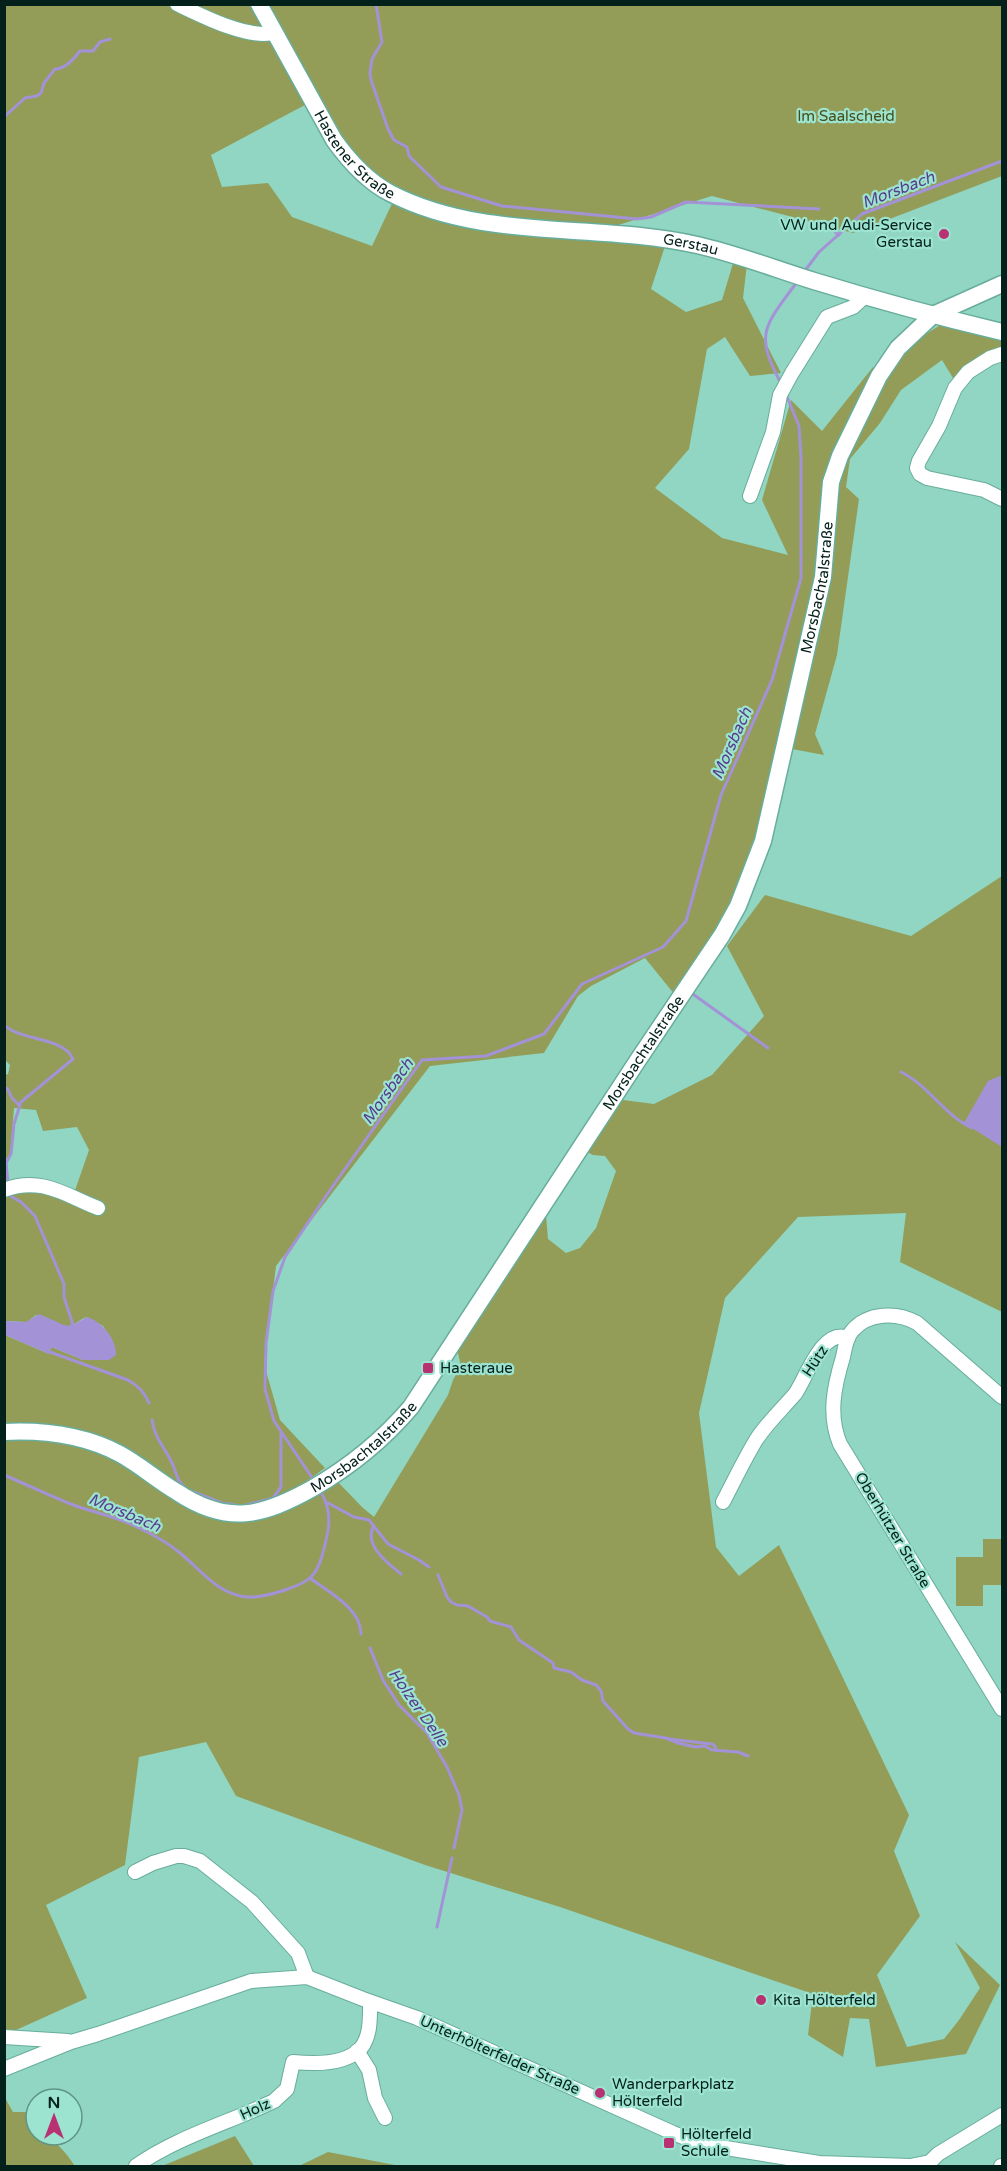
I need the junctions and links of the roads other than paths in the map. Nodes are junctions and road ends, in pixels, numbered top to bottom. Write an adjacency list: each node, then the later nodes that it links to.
1 (177, 4): 3 (street)
2 (259, 4): 3 (main road, Hastener Straße)
3 (274, 33): 4 (main road, Hastener Straße)
4 (511, 226): 6 (main road, Gerstau)
5 (1002, 284): 8 (main road, Morsbachtalstraße)
6 (865, 296): 7 (main road, Gerstau); 12 (street)
7 (899, 306): 8 (main road, Gerstau); 10 (main road)
8 (933, 315): 9 (main road, Gerstau); 10 (main road, Morsbachtalstraße)
9 (1002, 332)
10 (907, 338): 18 (main road, Morsbachtalstraße)
11 (1002, 354): 13 (street)
12 (750, 496)
13 (1002, 499)
14 (4, 1190): 15 (street)
15 (98, 1208)
16 (848, 1338): 17 (street, Hütz); 19 (street, Hütz); 20 (street, Oberhützer Straße)
17 (1002, 1397)
18 (4, 1432)
19 (723, 1502)
20 (1002, 1709)
21 (135, 1872): 22 (street)
22 (307, 1977): 23 (street); 25 (street)
23 (370, 2002): 26 (street); 30 (street, Unterhölterfelder Straße)
24 (4, 2037): 25 (street)
25 (71, 2042): 27 (street)
26 (357, 2051): 29 (street); 31 (street, Holz)
27 (4, 2069)
28 (1002, 2115): 30 (street, Unterhölterfelder Straße)
29 (385, 2118)
30 (933, 2164)
31 (136, 2166)

